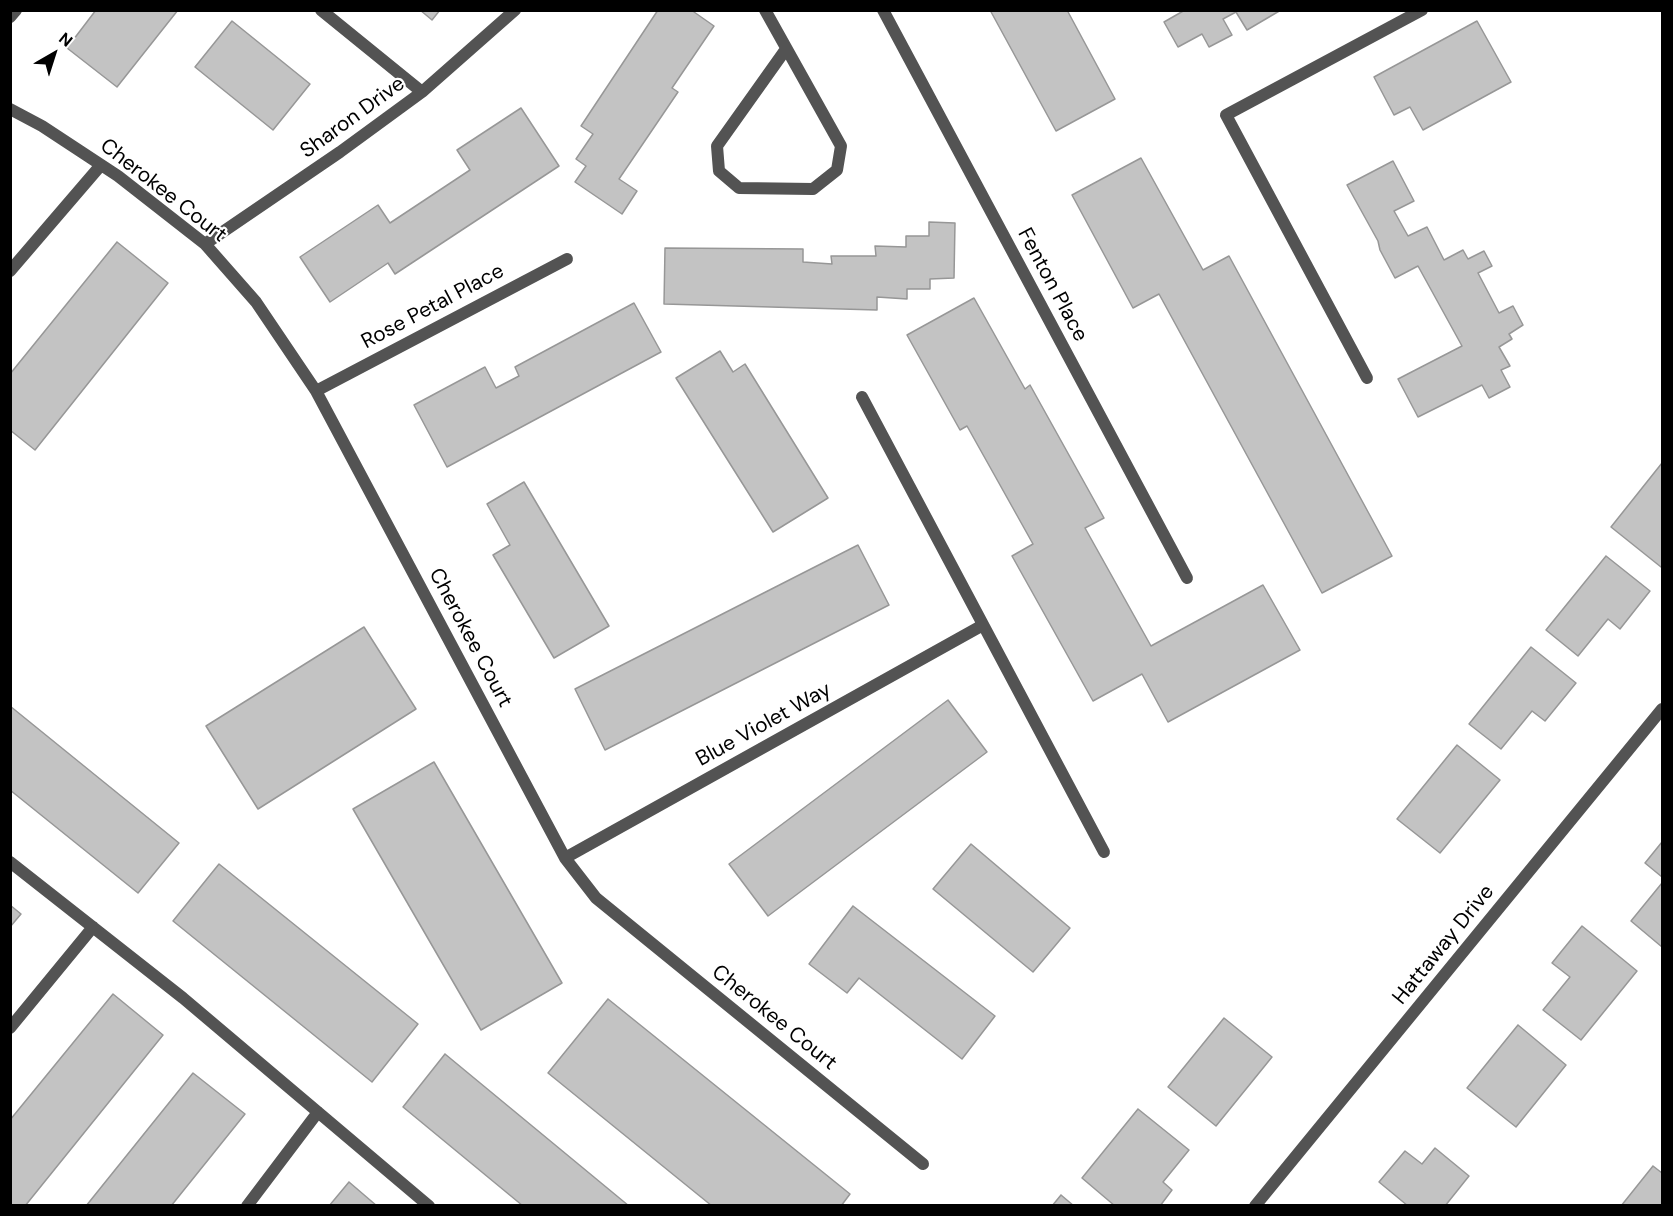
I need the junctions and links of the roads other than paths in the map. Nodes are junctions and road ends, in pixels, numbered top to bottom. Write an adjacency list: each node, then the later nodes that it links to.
1 (16, 10): 7 (street)
2 (321, 10): 9 (street)
3 (515, 10): 9 (street, Sharon Drive)
4 (765, 10): 8 (street)
5 (883, 10): 18 (street, Fenton Place)
6 (1422, 10): 15 (street)
7 (10, 17)
8 (786, 49): 8 (street)
9 (422, 92): 12 (street, Sharon Drive)
10 (10, 109): 11 (street, Cherokee Court)
11 (101, 165): 12 (street, Cherokee Court); 14 (street)
12 (204, 244): 16 (street, Cherokee Court)
13 (567, 259): 16 (street, Rose Petal Place)
14 (10, 271)
15 (1367, 378)
16 (316, 391): 22 (street, Cherokee Court)
17 (862, 397): 19 (street)
18 (1187, 578)
19 (983, 625): 21 (street); 22 (street, Blue Violet Way)
20 (1662, 709): 30 (street, Hattaway Drive)
21 (1104, 852)
22 (565, 858): 27 (street, Cherokee Court)
23 (10, 862): 24 (street)
24 (93, 927): 25 (street); 26 (street)
25 (10, 1028)
26 (318, 1112): 28 (street); 29 (street)
27 (923, 1164)
28 (247, 1206)
29 (429, 1206)
30 (1255, 1206)

